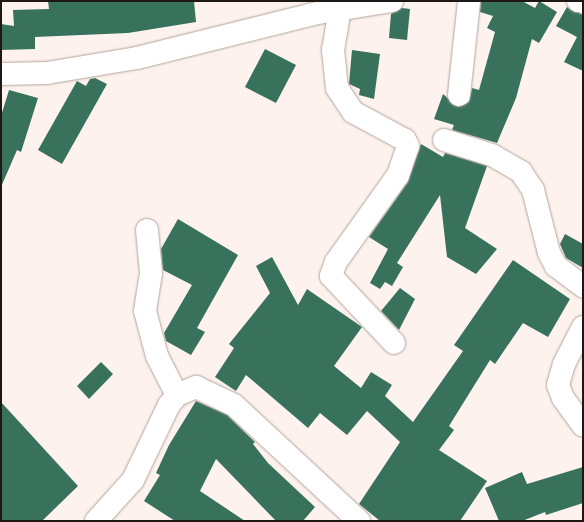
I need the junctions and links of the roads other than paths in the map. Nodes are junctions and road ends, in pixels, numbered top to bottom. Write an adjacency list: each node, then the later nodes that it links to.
1 (392, 1): 5 (street)
2 (469, 1): 7 (street)
3 (578, 1): 4 (street)
4 (583, 2)
5 (340, 9): 6 (street); 12 (street)
6 (1, 74)
7 (459, 95)
8 (444, 140): 10 (street)
9 (147, 230): 13 (street)
10 (583, 286)
11 (583, 327): 14 (street)
12 (394, 343)
13 (177, 395): 15 (street); 16 (street)
14 (583, 426)
15 (96, 521)
16 (359, 521)

